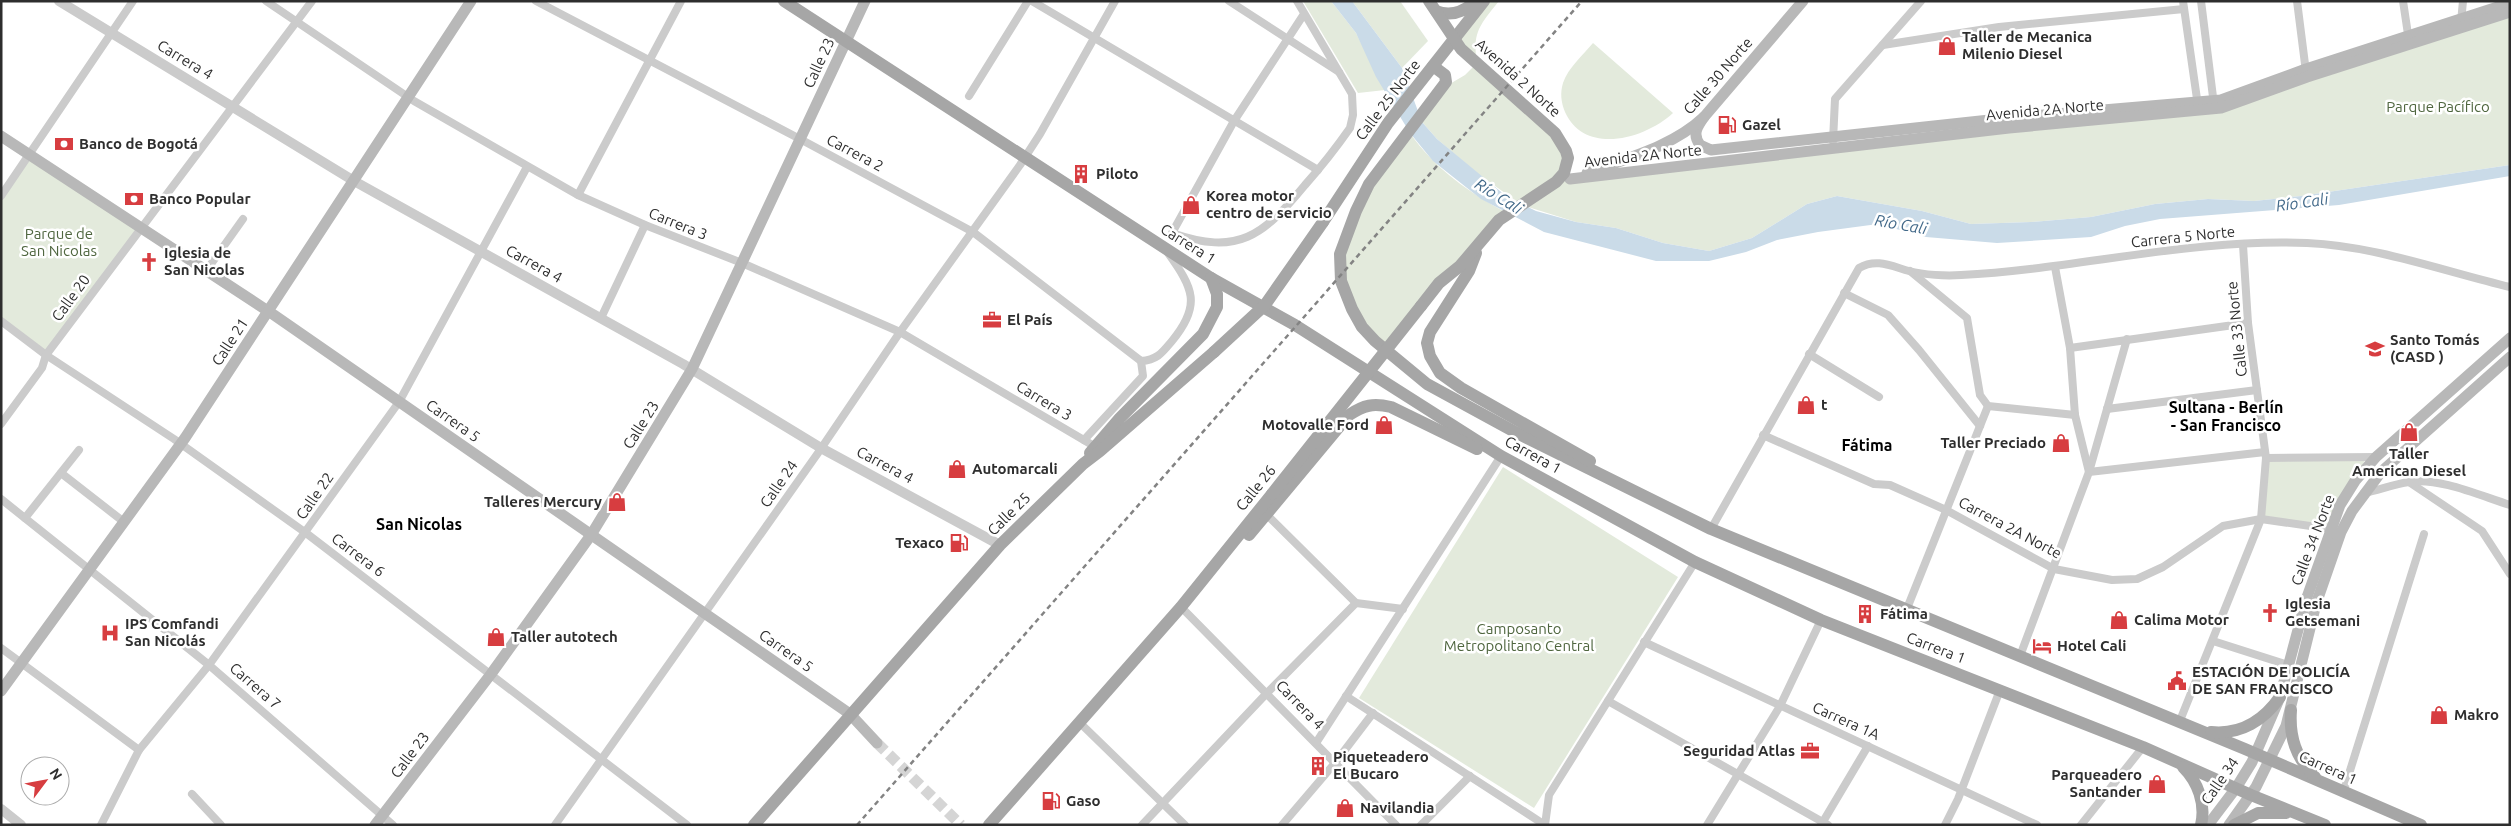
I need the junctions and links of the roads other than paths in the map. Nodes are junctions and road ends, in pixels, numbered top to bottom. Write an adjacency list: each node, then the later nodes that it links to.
1 (59, 1): 29 (street, Carrera 4)
2 (133, 1): 29 (street)
3 (266, 1): 27 (street, Carrera 3)
4 (312, 1): 27 (street, Calle 20)
5 (471, 1): 41 (main road, Calle 21)
6 (536, 1): 36 (street, Carrera 2)
7 (681, 1): 36 (street)
8 (784, 1): 34 (main road, Carrera 1)
9 (865, 1): 34 (main road, Calle 23)
10 (1030, 1): 30 (street); 40 (street)
11 (1115, 1): 30 (street, Calle 24)
12 (1229, 1): 32 (street)
13 (1297, 1): 26 (street, Calle 25 Norte)
14 (1476, 1): 24 (main road)
15 (1484, 1): 31 (main road, Calle 25 Norte)
16 (1803, 1): 45 (main road, Calle 30 Norte)
17 (1921, 1): 35 (street)
18 (2201, 1): 42 (street)
19 (2296, 1): 38 (street)
20 (2404, 1): 33 (street)
21 (2463, 1): 28 (street)
22 (2510, 3): 28 (main road, Avenida 2A Norte)
23 (2184, 5): 35 (street); 43 (street)
24 (1432, 6): 31 (main road, Avenida 2 Norte)
25 (2510, 12): 28 (main road, Avenida 2A Norte)
26 (1304, 14): 32 (street); 39 (street, Calle 25 Norte)
27 (297, 24): 41 (street, Carrera 3); 44 (street, Calle 20)
28 (2461, 24): 33 (main road, Avenida 2A Norte)
29 (111, 33): 44 (street, Carrera 4); 50 (street)
30 (1095, 39): 46 (street); 51 (street, Calle 24)
31 (1454, 39): 37 (main road, Calle 25 Norte); 56 (main road, Avenida 2 Norte)
32 (1288, 40): 39 (street); 46 (street)
33 (2409, 40): 38 (main road, Avenida 2A Norte)
34 (846, 41): 48 (main road, Calle 23); 51 (main road, Carrera 1)
35 (1883, 45): 49 (street)
36 (651, 61): 48 (street, Carrera 2); 57 (street)
37 (1432, 68): 60 (main road, Calle 25 Norte); 113 (main road, Carrera 1)
38 (2306, 73): 42 (main road, Avenida 2A Norte)
39 (1340, 74): 53 (street, Calle 25 Norte)
40 (968, 96)
41 (408, 97): 52 (street, Carrera 3); 55 (main road, Calle 21)
42 (2214, 105): 43 (main road, Avenida 2A Norte)
43 (2198, 106): 49 (main road, Avenida 2A Norte)
44 (232, 107): 55 (street, Carrera 4); 62 (street, Calle 20)
45 (1704, 117): 49 (main road, Avenida 2A Norte); 54 (main road, Calle 30 Norte)
46 (1234, 121): 53 (street); 65 (street, Carrera 1)
47 (1, 136): 50 (main road, Carrera 5)
48 (800, 139): 63 (street, Carrera 2); 69 (main road, Calle 23)
49 (1833, 142): 54 (main road, Avenida 2A Norte)
50 (30, 155): 58 (street); 62 (main road, Carrera 5)
51 (1025, 158): 63 (street, Calle 24); 67 (main road, Carrera 1)
52 (527, 167): 57 (street, Carrera 3); 68 (street, Calle 22)
53 (1318, 170): 65 (street, Calle 25 Norte)
54 (1570, 179): 56 (main road, Calle 30 Norte)
55 (354, 181): 68 (street, Carrera 4); 76 (main road, Calle 21)
56 (1556, 182): 64 (main road, Calle 26)
57 (578, 195): 61 (street, Carrera 3)
58 (1, 196)
59 (243, 219): 71 (street)
60 (1323, 222): 107 (main road, Calle 25, bridge)
61 (645, 225): 69 (street, Carrera 3); 77 (street)
62 (141, 226): 71 (main road, Carrera 5); 85 (street, Calle 20)
63 (973, 232): 80 (street, Calle 24); 87 (street, Carrera 2)
64 (1483, 238): 113 (main road); 132 (main road, Calle 26, bridge)
65 (1199, 242)
66 (2242, 245): 70 (street, Carrera 5 Norte); 74 (street, Carrera 5 Norte); 79 (street, Calle 33 Norte)
67 (1165, 250): 73 (main road, Carrera 1); 87 (street)
68 (480, 251): 77 (street, Carrera 4); 91 (street, Calle 22)
69 (742, 263): 80 (street, Carrera 3); 88 (main road, Calle 23)
70 (2056, 267): 72 (street, Carrera 5 Norte); 83 (street)
71 (206, 271): 76 (main road, Carrera 5)
72 (1910, 271): 75 (street, Carrera 5 Norte); 92 (street)
73 (1212, 278): 100 (main road); 105 (main road, Carrera 1)
74 (2510, 287)
75 (1844, 293): 84 (street); 96 (street)
76 (268, 311): 91 (main road, Carrera 5); 99 (main road, Calle 21)
77 (601, 318): 88 (street, Carrera 4)
78 (1, 321): 85 (street, Carrera 6)
79 (2248, 322): 82 (street); 89 (street, Calle 33 Norte)
80 (900, 332): 100 (street, Carrera 3); 102 (street, Calle 24)
81 (2510, 338): 97 (main road, Calle 34 Norte)
82 (2127, 339): 83 (street); 93 (street)
83 (2070, 348): 94 (street)
84 (1809, 354): 90 (street); 98 (street)
85 (46, 355): 95 (street, Calle 20); 99 (street, Carrera 6)
86 (2510, 358): 101 (main road, Calle 34 Norte)
87 (1141, 360): 100 (street)
88 (692, 369): 102 (street, Carrera 4); 124 (main road, Calle 23)
89 (2257, 390): 93 (street); 104 (street, Calle 33 Norte)
90 (1879, 397)
91 (399, 402): 122 (street, Calle 22); 124 (main road, Carrera 5)
92 (1988, 406): 94 (street); 96 (street)
93 (2107, 409): 108 (street)
94 (2076, 415): 108 (street)
95 (1, 424)
96 (1980, 426): 115 (street)
97 (2402, 434): 101 (main road); 106 (main road, Calle 34 Norte)
98 (1763, 435): 115 (street, Carrera 2A Norte); 120 (street)
99 (181, 443): 119 (main road, Calle 21); 122 (street, Carrera 6)
100 (1089, 443): 107 (main road)
101 (2410, 445): 111 (main road, Calle 34 Norte)
102 (821, 448): 125 (street, Carrera 4); 135 (street, Calle 24)
103 (80, 450): 109 (street)
104 (2265, 455): 106 (street); 108 (street); 118 (street, Calle 33 Norte)
105 (1501, 456): 116 (main road); 126 (main road, Carrera 1); 133 (street)
106 (2376, 457): 121 (main road, Calle 34 Norte)
107 (1083, 464): 125 (main road, Calle 25)
108 (2089, 472): 128 (street)
109 (61, 474): 117 (street); 119 (street)
110 (2409, 482): 111 (street); 114 (street); 127 (street)
111 (2363, 494): 152 (main road, Calle 34 Norte)
112 (1, 499): 117 (street, Carrera 7)
113 (1660, 505): 120 (main road, Carrera 1)
114 (2510, 505)
115 (1946, 510): 128 (street, Carrera 2A Norte); 134 (street)
116 (1267, 515): 131 (street); 132 (main road)
117 (25, 518): 129 (street, Carrera 7)
118 (2261, 519): 121 (street, Carrera 2A Norte); 128 (street, Carrera 2A Norte); 137 (street, Calle 33 Norte)
119 (124, 522): 129 (main road, Calle 21)
120 (1711, 529): 134 (main road, Carrera 1)
121 (2331, 529): 143 (main road, Calle 34 Norte)
122 (306, 532): 142 (street, Calle 22); 144 (street, Carrera 6)
123 (2424, 534): 173 (street)
124 (591, 535): 135 (main road, Carrera 5); 144 (main road, Calle 23)
125 (1000, 544): 154 (main road, Calle 25)
126 (1695, 562): 136 (main road, Carrera 1); 138 (street)
127 (2507, 566): 130 (street)
128 (2054, 569): 140 (street)
129 (89, 570): 141 (main road, Calle 21); 142 (street, Carrera 7)
130 (2510, 574)
131 (1356, 603): 133 (street); 147 (street)
132 (1181, 607): 147 (street, Carrera 4); 155 (main road, Calle 26)
133 (1403, 608): 148 (street)
134 (1906, 611): 140 (main road, Carrera 1)
135 (704, 613): 154 (main road, Carrera 5); 164 (street, Calle 24)
136 (1821, 620): 145 (main road, Carrera 1); 151 (street)
137 (2213, 641): 143 (street); 156 (street, Calle 33 Norte)
138 (1644, 642): 150 (street); 151 (street, Carrera 1A)
139 (1, 648): 141 (street)
140 (2020, 656): 156 (main road, Carrera 1)
141 (22, 664): 146 (main road, Calle 21); 162 (street)
142 (209, 665): 162 (street, Calle 22); 178 (street, Carrera 7)
143 (2288, 665): 149 (main road, Calle 34 Norte)
144 (491, 674): 164 (street, Carrera 6); 178 (main road, Calle 23)
145 (2000, 690): 161 (main road, Carrera 1); 172 (street)
146 (1, 691)
147 (1267, 692): 159 (street, Carrera 4); 176 (street)
148 (1346, 696): 153 (street); 159 (street)
149 (2280, 697): 157 (main road); 163 (main road, Calle 34 Norte)
150 (1608, 701): 168 (street); 195 (street)
151 (1780, 706): 160 (street, Carrera 1A); 168 (street)
152 (2291, 710): 165 (main road, Calle 34 Norte); 170 (main road)
153 (1373, 713): 166 (street); 169 (street)
154 (850, 714): 158 (main road, Carrera 5); 188 (main road, Calle 25)
155 (1079, 722): 176 (street); 189 (main road, Calle 26)
156 (2179, 723): 157 (main road, Carrera 1)
157 (2197, 729): 163 (main road, Carrera 1)
158 (877, 743)
159 (1316, 743): 166 (street, Carrera 4)
160 (1868, 746): 172 (street, Carrera 1A); 180 (street)
161 (2143, 747): 167 (main road, Carrera 1); 199 (street)
162 (139, 750): 182 (street, Calle 22)
163 (2256, 754): 165 (main road, Carrera 1); 171 (main road, Calle 34)
164 (602, 758): 186 (street, Calle 24); 187 (street, Carrera 6)
165 (2270, 761): 170 (main road, Carrera 1); 175 (main road)
166 (1335, 763): 192 (street); 193 (street, Carrera 4)
167 (2179, 763): 171 (main road, Carrera 1); 200 (main road)
168 (1738, 775): 180 (street); 196 (street)
169 (1470, 776): 194 (street); 195 (street)
170 (2328, 785): 173 (main road, Carrera 1)
171 (2236, 788): 175 (main road, Carrera 1); 201 (main road, Calle 34)
172 (1961, 789): 197 (street); 198 (street, Carrera 1A)
173 (2343, 793): 205 (main road, Carrera 1)
174 (192, 794): 183 (street)
175 (2251, 795): 179 (main road, Carrera 1); 202 (main road)
176 (1164, 803): 190 (street); 191 (street)
177 (1, 809): 181 (street)
178 (383, 814): 184 (main road, Calle 23); 185 (street, Carrera 7)
179 (2308, 820): 203 (main road); 204 (main road, Carrera 1)
180 (1824, 824)
181 (20, 825)
182 (101, 825)
183 (221, 825)
184 (375, 825)
185 (393, 825)
186 (555, 825)
187 (687, 825)
188 (754, 825)
189 (989, 825)
190 (1142, 825)
191 (1185, 825)
192 (1282, 825)
193 (1396, 825)
194 (1421, 825)
195 (1545, 825)
196 (1707, 825)
197 (1945, 825)
198 (2037, 825)
199 (2081, 825)
200 (2201, 825)
201 (2208, 825)
202 (2229, 825)
203 (2234, 825)
204 (2325, 825)
205 (2421, 825)

